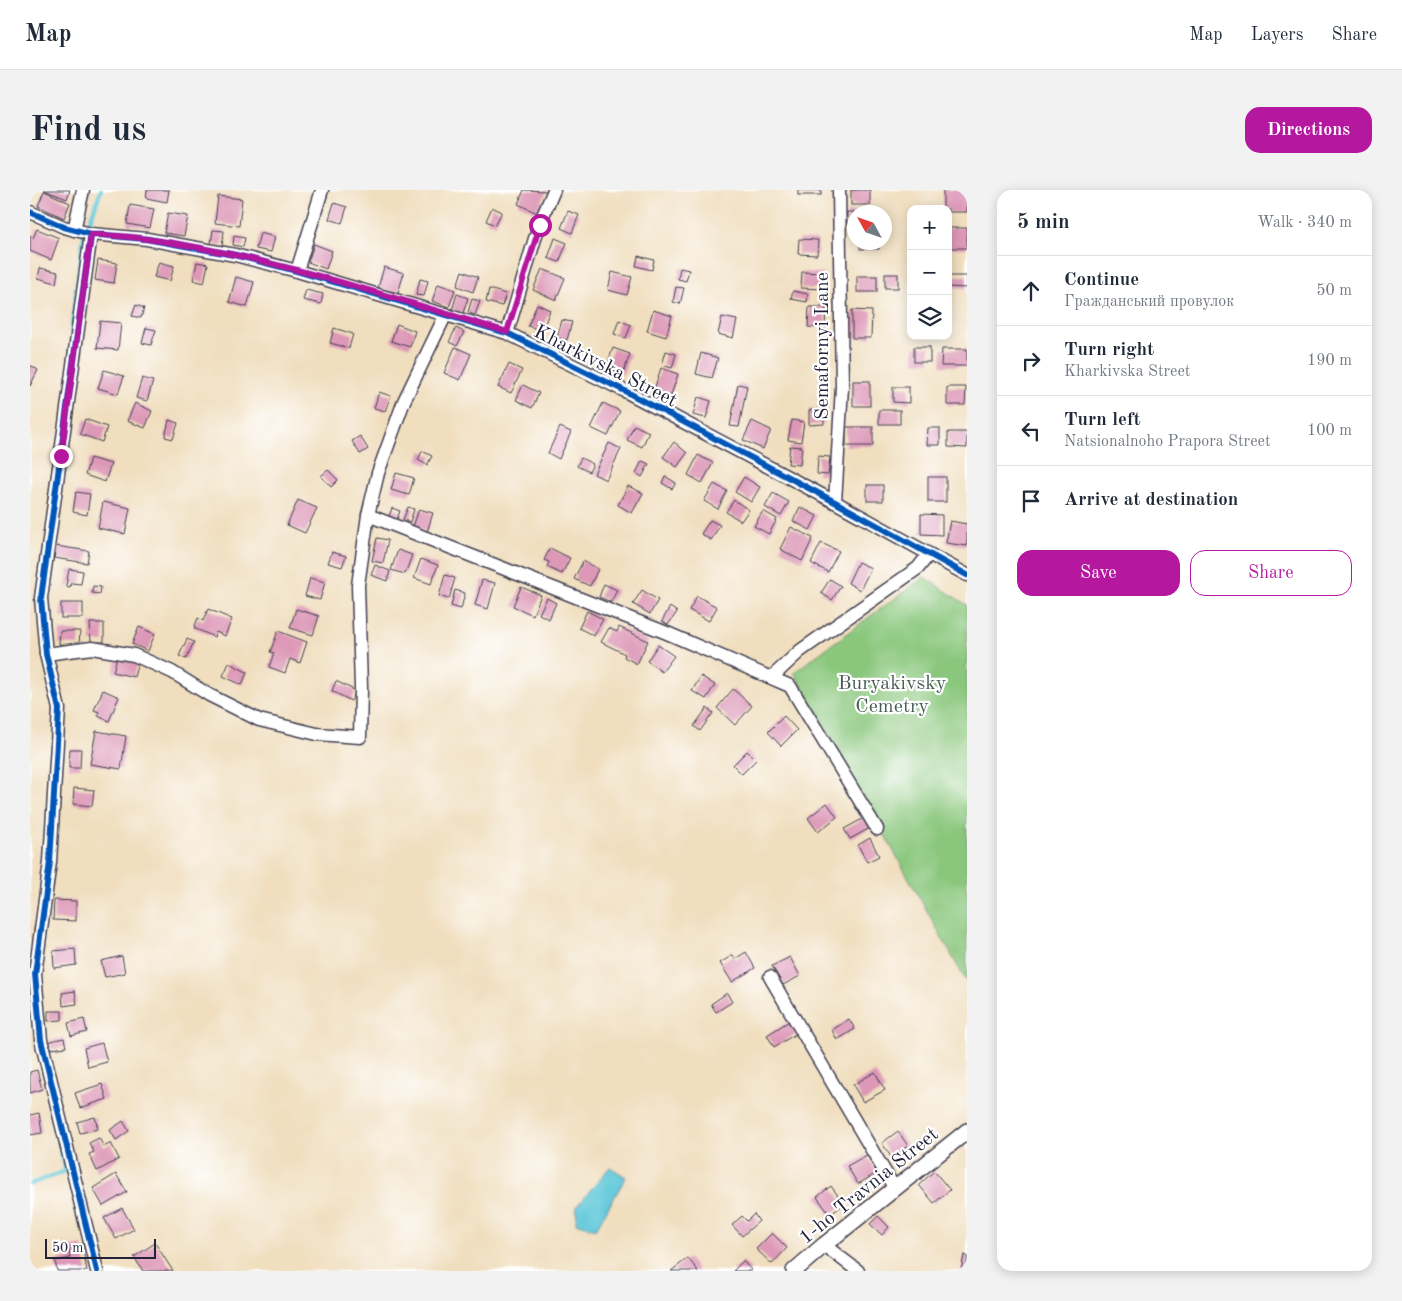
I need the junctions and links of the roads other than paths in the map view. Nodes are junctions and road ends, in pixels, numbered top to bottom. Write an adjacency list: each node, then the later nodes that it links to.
1 (83, 190): 6 (street)
2 (322, 190): 8 (street)
3 (554, 190): 10 (street)
4 (839, 190): 11 (street, Semafornyi Lane)
5 (30, 212): 6 (street, Kharkivska Street)
6 (74, 230): 7 (street, Kharkivska Street)
7 (91, 234): 8 (street, Kharkivska Street); 15 (street)
8 (297, 270): 9 (street, Kharkivska Street)
9 (446, 314): 10 (street, Kharkivska Street); 12 (street)
10 (507, 332): 11 (street, Kharkivska Street)
11 (835, 502): 13 (street, Kharkivska Street)
12 (368, 515): 15 (street); 16 (street)
13 (929, 554): 14 (street, Kharkivska Street); 16 (street)
14 (967, 575)
15 (46, 654): 22 (street)
16 (772, 677): 17 (street)
17 (877, 829)
18 (770, 977): 20 (street)
19 (967, 1131): 20 (street, 1-ho Travnia Street)
20 (895, 1188): 21 (street, 1-ho Travnia Street)
21 (824, 1245): 23 (street, 1-ho Travnia Street); 24 (street)
22 (98, 1271)
23 (794, 1271)
24 (858, 1271)

